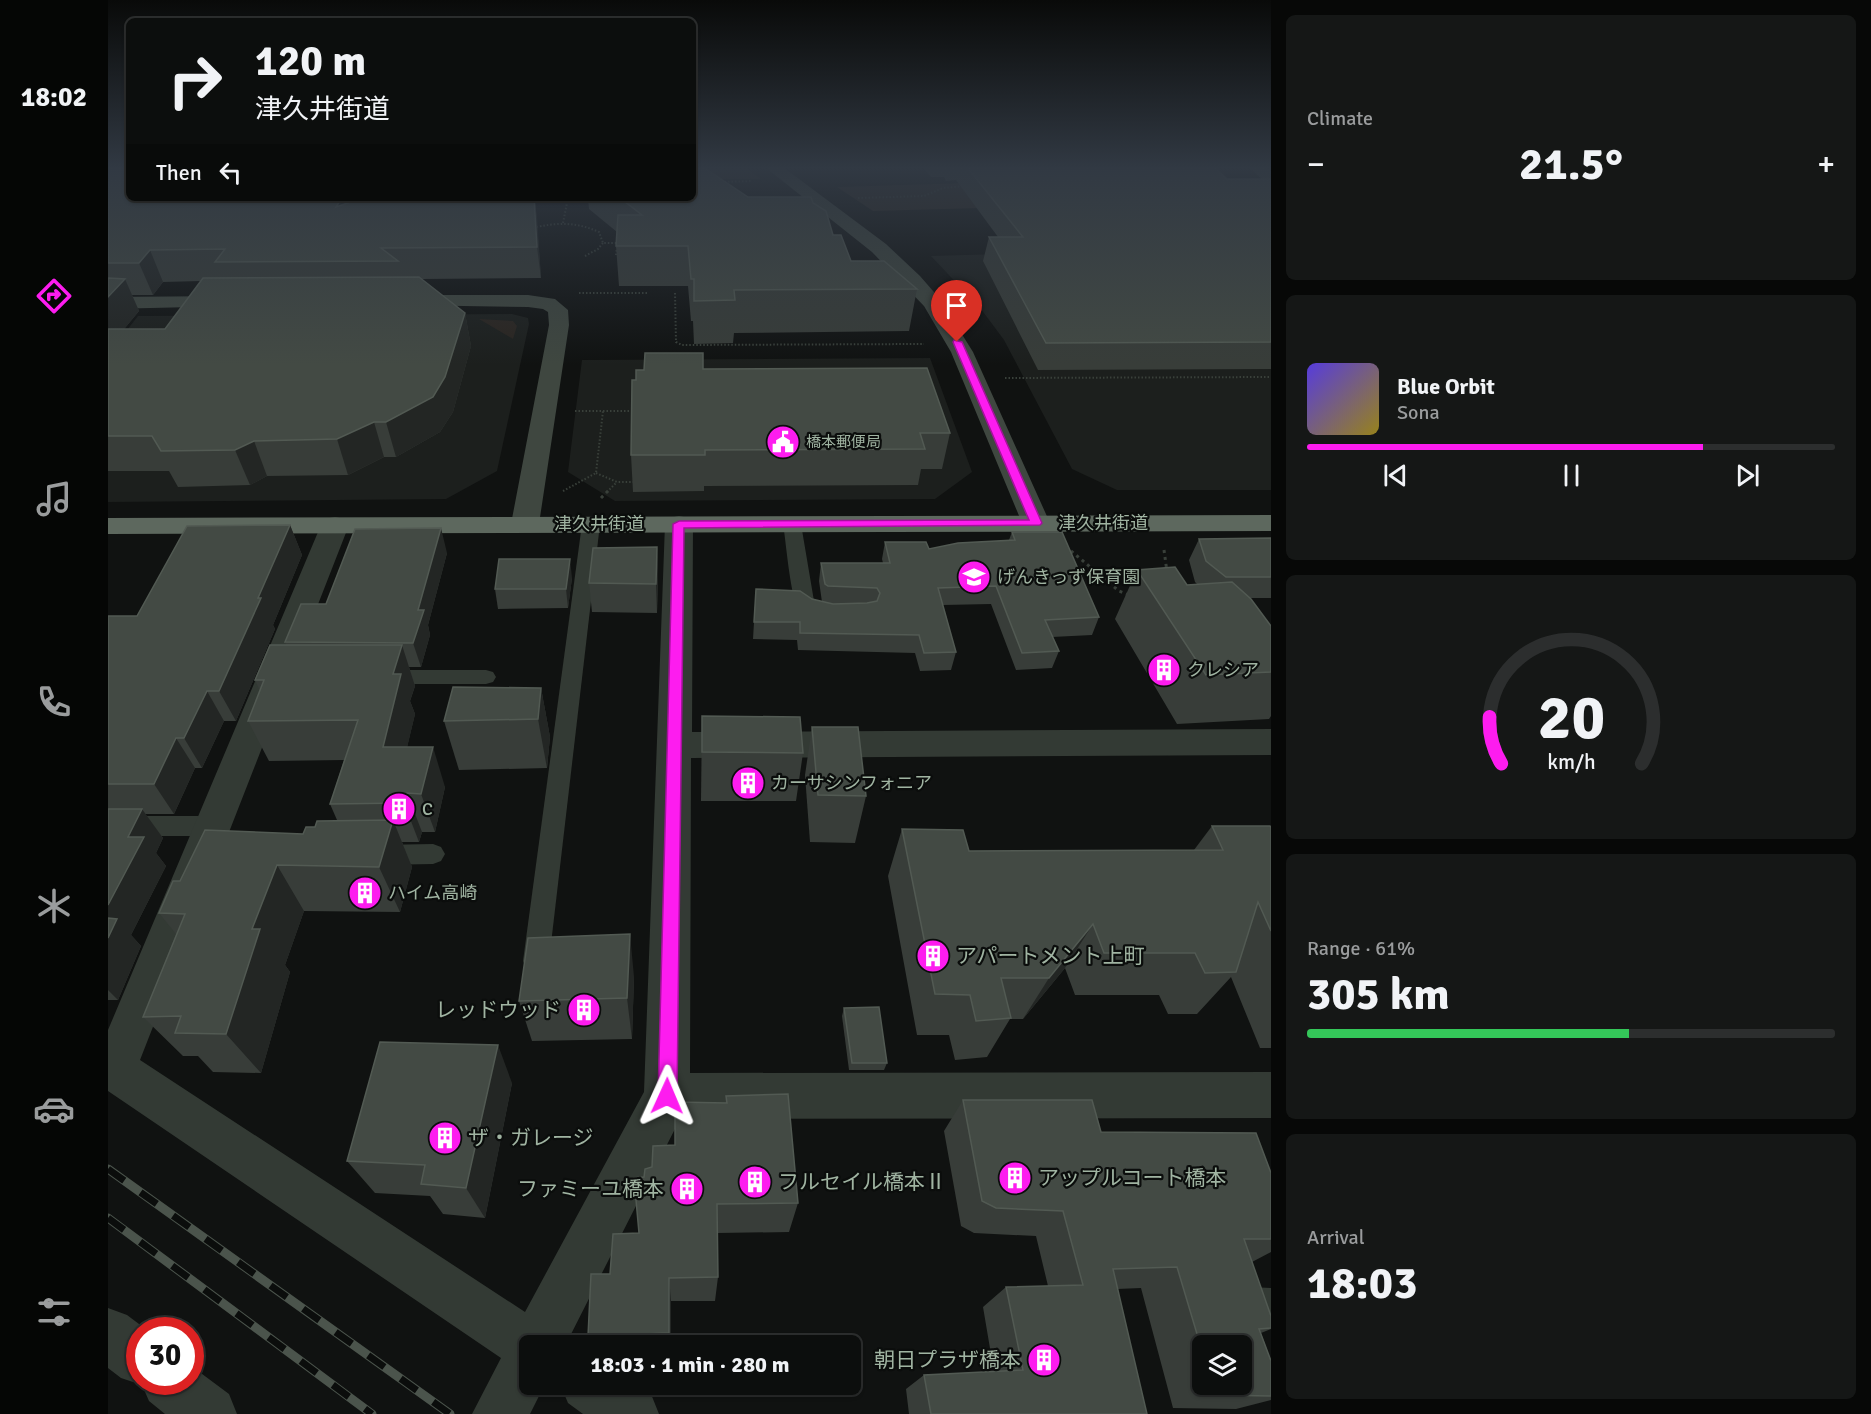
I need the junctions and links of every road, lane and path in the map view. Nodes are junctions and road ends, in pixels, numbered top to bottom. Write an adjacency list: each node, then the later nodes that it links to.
1 (598, 233): 3 (path)
2 (856, 233): 29 (street)
3 (603, 243): 4 (path); 7 (path)
4 (617, 243): 5 (path); 6 (path)
5 (629, 243)
6 (616, 255)
7 (585, 256)
8 (649, 293): 10 (path)
9 (675, 293): 14 (path)
10 (569, 294)
11 (251, 302): 13 (street)
12 (381, 302): 31 (street)
13 (108, 303)
14 (934, 344)
15 (1172, 369): 16 (path)
16 (1177, 377): 17 (path); 18 (path)
17 (1271, 377)
18 (1006, 384)
19 (613, 402): 22 (path)
20 (572, 411): 21 (path)
21 (603, 411): 22 (path); 24 (path)
22 (613, 411): 23 (path)
23 (638, 411)
24 (596, 473): 25 (path); 27 (path)
25 (617, 482): 26 (path); 28 (path)
26 (633, 482)
27 (563, 491)
28 (593, 515): 31 (highway, 津久井街道); 32 (highway, 津久井街道); 49 (lane)
29 (1036, 523): 30 (highway, 津久井街道); 33 (highway, 津久井街道)
30 (1271, 523)
31 (525, 524): 34 (highway, 津久井街道)
32 (679, 524): 33 (highway, 津久井街道); 44 (street)
33 (792, 524): 40 (lane)
34 (335, 525): 35 (highway, 津久井街道); 46 (street)
35 (108, 526)
36 (1164, 543): 38 (path)
37 (1069, 549): 39 (path)
38 (1168, 575)
39 (1134, 596)
40 (842, 612)
41 (368, 677): 42 (lane)
42 (486, 677)
43 (1271, 742): 44 (street)
44 (674, 745): 52 (street)
45 (113, 826): 46 (lane)
46 (212, 846): 50 (street)
47 (433, 854): 48 (lane)
48 (351, 855)
49 (536, 961)
50 (111, 1067): 55 (street)
51 (1271, 1095): 52 (street)
52 (667, 1096): 54 (street)
53 (108, 1334): 56 (street)
54 (542, 1335)
55 (519, 1339)
56 (126, 1348)
57 (519, 1379): 61 (street)
58 (184, 1395): 60 (street)
59 (603, 1395): 62 (street)
60 (208, 1414)
61 (500, 1414)
62 (631, 1414)

